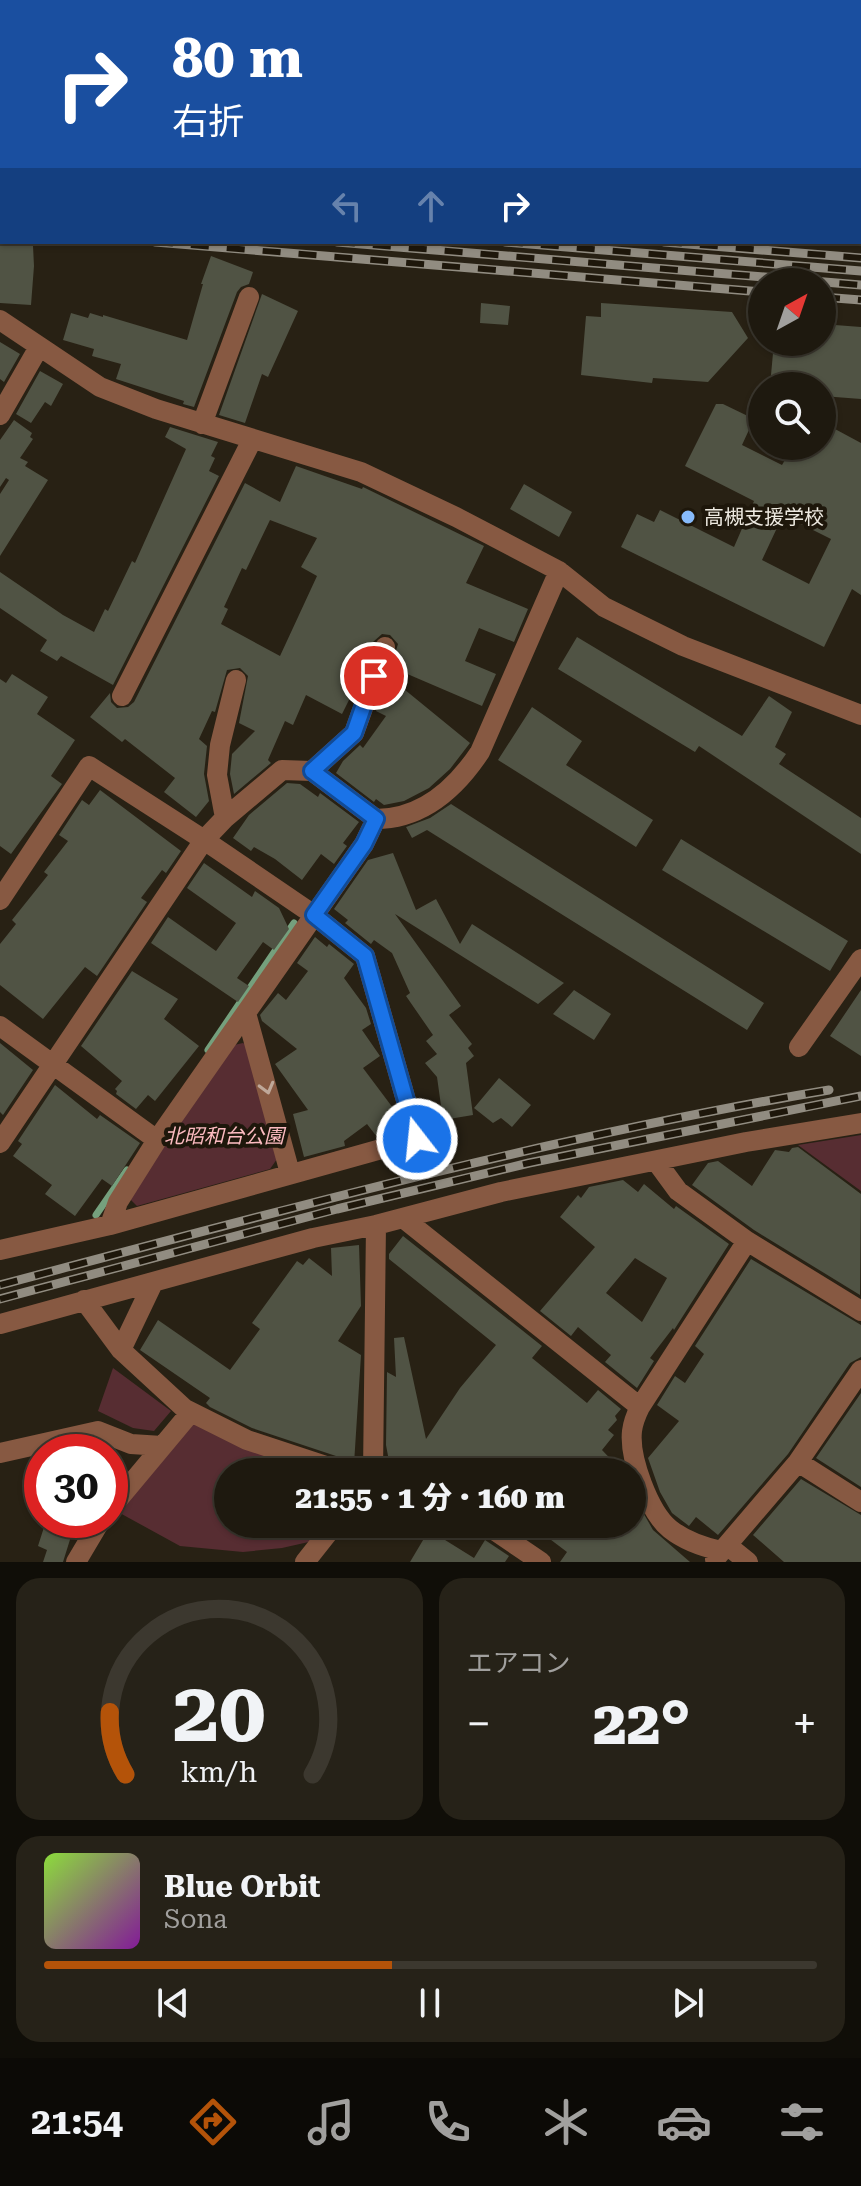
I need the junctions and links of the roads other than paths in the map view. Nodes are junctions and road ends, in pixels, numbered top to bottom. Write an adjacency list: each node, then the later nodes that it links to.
1 (249, 297): 5 (street)
2 (0, 320): 3 (street)
3 (39, 347): 4 (street); 5 (street)
4 (0, 415)
5 (202, 424): 6 (street)
6 (252, 440): 7 (street); 10 (street)
7 (559, 571): 11 (street); 14 (street)
8 (385, 647): 12 (street)
9 (236, 680): 13 (street)
10 (122, 696)
11 (861, 715)
12 (312, 771): 13 (street); 14 (street)
13 (225, 818): 15 (street)
14 (376, 819): 18 (street)
15 (204, 840): 16 (street); 18 (street); 23 (street)
16 (7, 874): 17 (street)
17 (0, 900)
18 (314, 915): 20 (street); 28 (street)
19 (861, 959): 22 (street)
20 (246, 1013): 25 (street); 28 (street, one-way to 28)
21 (0, 1026): 23 (street)
22 (799, 1047)
23 (53, 1064): 25 (street); 26 (street)
24 (861, 1123): 27 (street)
25 (157, 1140): 30 (street)
26 (0, 1143)
27 (656, 1161): 29 (street); 32 (street)
28 (290, 1173): 30 (street)
29 (403, 1218): 31 (street); 40 (street)
30 (110, 1225): 33 (street)
31 (376, 1225): 34 (street); 45 (street)
32 (747, 1241): 36 (street); 40 (street)
33 (0, 1250)
34 (153, 1283): 35 (street); 38 (street)
35 (84, 1300): 37 (street); 38 (street)
36 (861, 1311)
37 (0, 1324)
38 (121, 1350): 41 (street)
39 (861, 1370): 46 (street)
40 (640, 1407): 52 (street)
41 (191, 1412): 42 (street); 44 (street)
42 (162, 1446): 43 (street); 47 (street)
43 (0, 1453)
44 (302, 1458)
45 (373, 1458)
46 (798, 1462): 48 (street); 52 (street)
47 (128, 1487)
48 (861, 1502)
49 (90, 1538): 53 (street)
50 (324, 1538): 54 (street)
51 (506, 1538): 55 (street)
52 (720, 1553): 56 (street)
53 (76, 1562)
54 (305, 1562)
55 (541, 1562)
56 (748, 1562)

